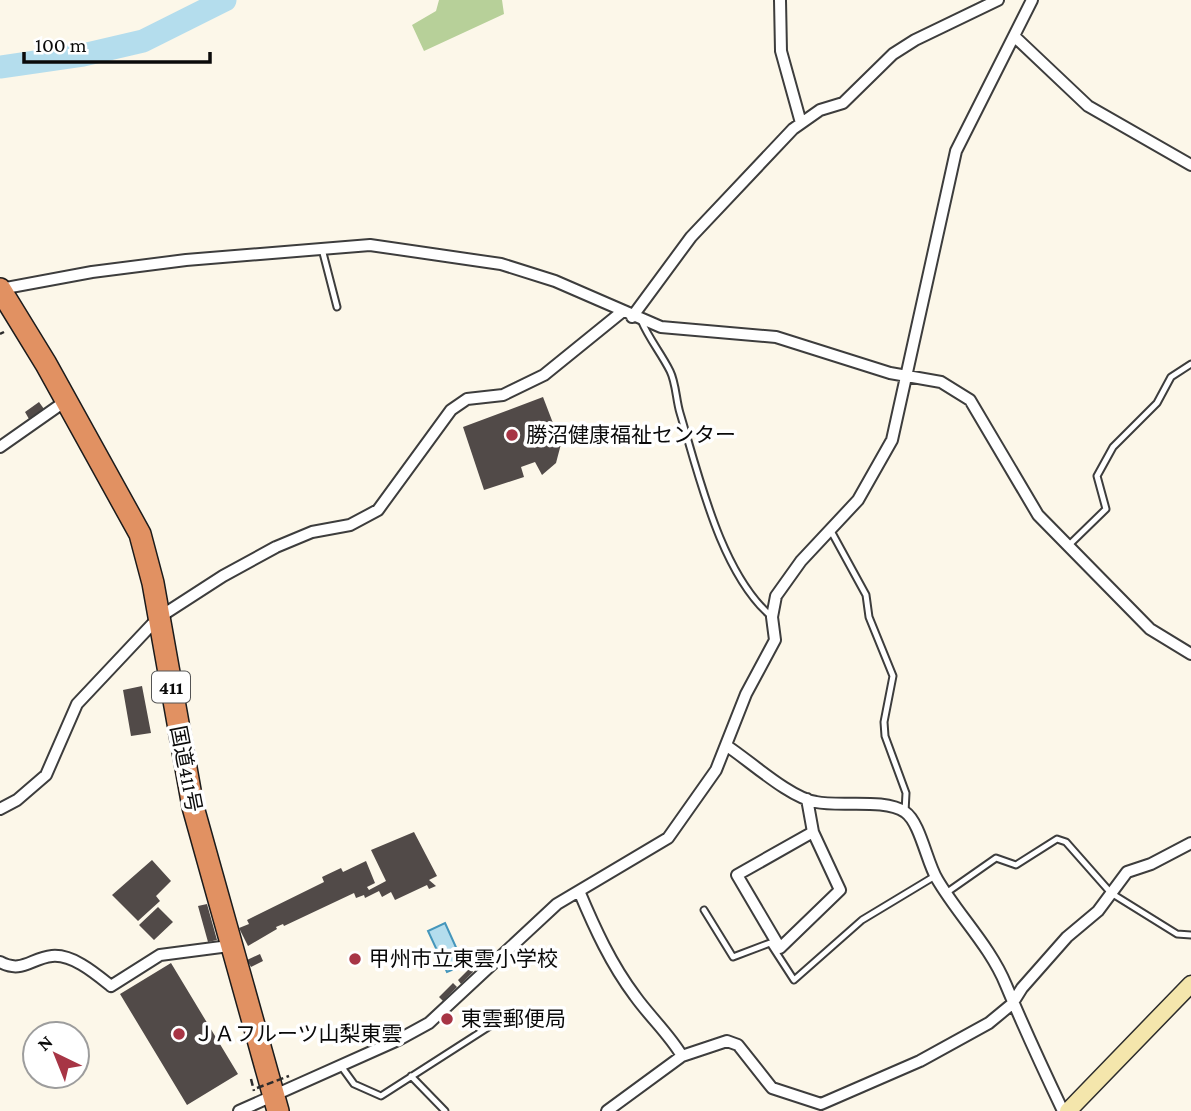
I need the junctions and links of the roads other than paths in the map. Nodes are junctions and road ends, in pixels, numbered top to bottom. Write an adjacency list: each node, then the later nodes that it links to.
1 (780, 0): 5 (street)
2 (998, 0): 5 (street)
3 (1032, 0): 4 (street)
4 (1014, 36): 6 (street); 12 (street)
5 (801, 123): 10 (street)
6 (1191, 164)
7 (322, 248): 8 (street); 9 (lane); 10 (street)
8 (0, 289): 13 (highway, 国道411号 / 411)
9 (337, 307)
10 (632, 316): 12 (street); 17 (lane); 18 (street)
11 (1191, 364): 16 (lane)
12 (906, 376): 15 (street); 16 (street)
13 (67, 400): 14 (street); 18 (highway, 国道411号 / 411)
14 (0, 447)
15 (831, 531): 17 (street); 23 (lane)
16 (1068, 546): 19 (street)
17 (772, 617): 20 (street)
18 (159, 618): 22 (street); 32 (highway, 国道411号 / 411)
19 (1191, 654)
20 (727, 746): 21 (street); 27 (street)
21 (807, 799): 23 (street); 24 (street)
22 (0, 809)
23 (905, 812): 26 (street)
24 (813, 832): 24 (street)
25 (1191, 843): 29 (street)
26 (935, 876): 28 (street); 30 (lane)
27 (579, 891): 37 (street); 38 (street)
28 (946, 893): 29 (lane); 35 (street)
29 (1111, 893): 31 (lane); 35 (street)
30 (704, 910)
31 (1191, 935)
32 (229, 946): 33 (street); 40 (highway, 国道411号 / 411)
33 (0, 962)
34 (1191, 984): 45 (street)
35 (1012, 1004): 41 (street); 45 (street)
36 (501, 1018): 39 (lane)
37 (682, 1056): 41 (street); 44 (street)
38 (341, 1066): 39 (lane); 40 (street)
39 (411, 1076): 43 (lane)
40 (269, 1099): 42 (street)
41 (822, 1108)
42 (239, 1111)
43 (444, 1111)
44 (607, 1111)
45 (1066, 1111)

